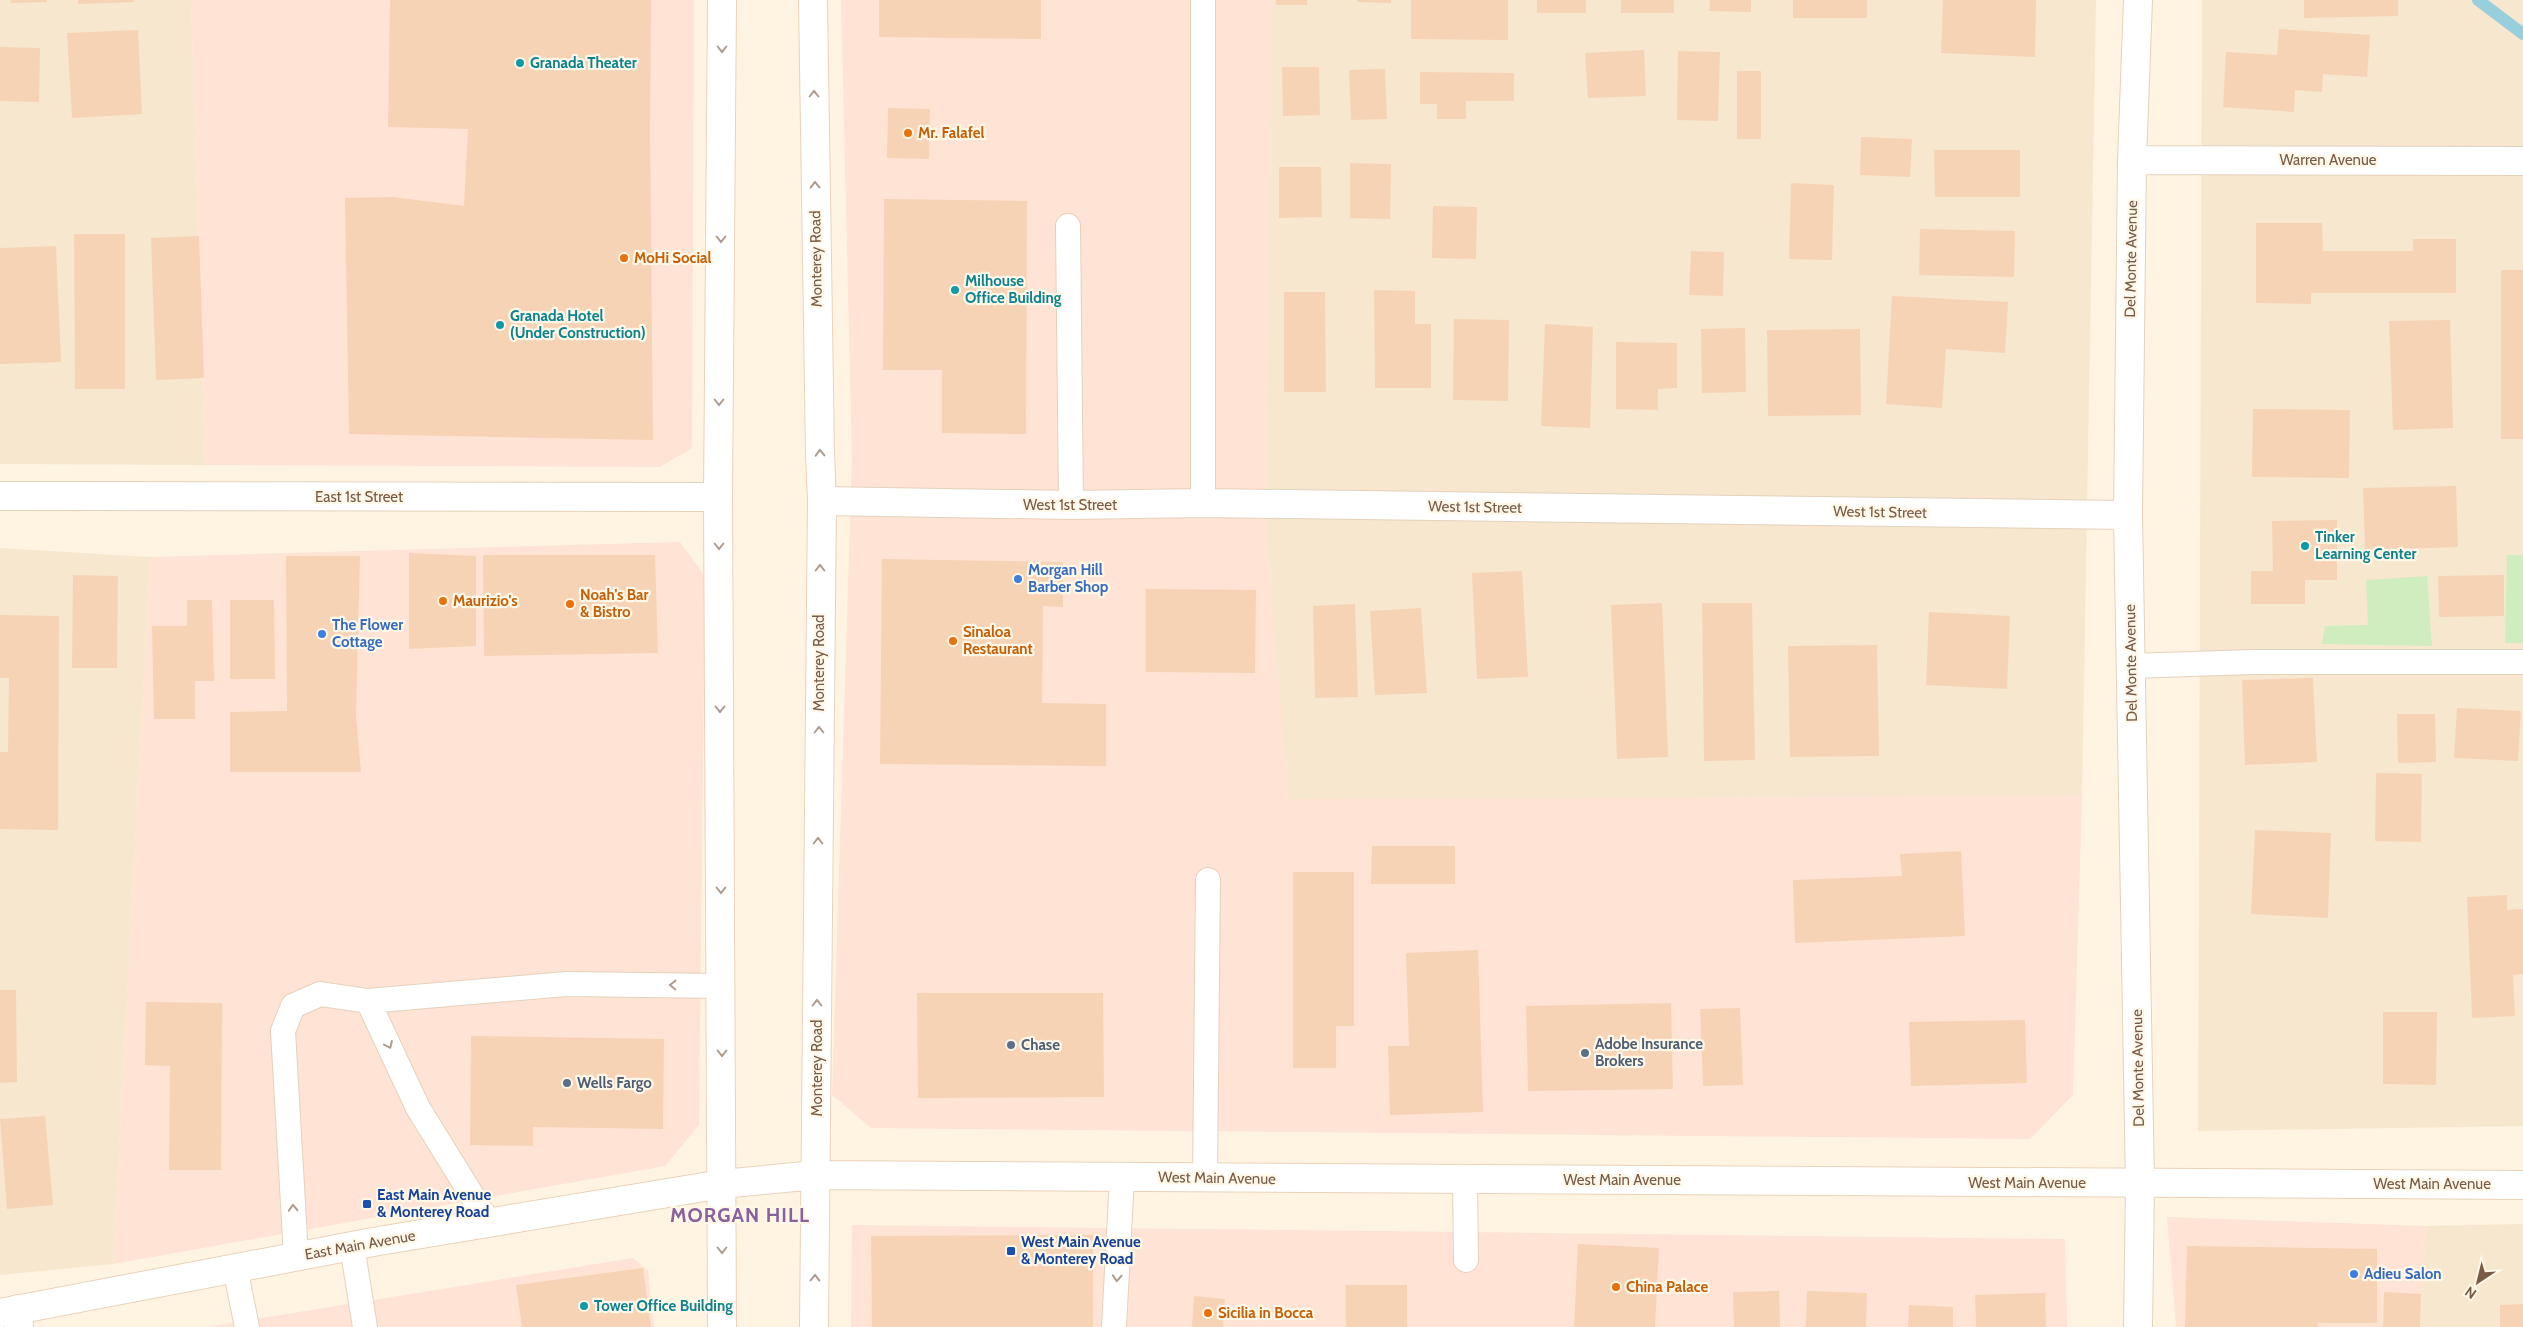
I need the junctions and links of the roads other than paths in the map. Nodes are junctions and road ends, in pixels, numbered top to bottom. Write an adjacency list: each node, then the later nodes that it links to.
1 (722, 0): 9 (main road, one-way to 9)
2 (813, 0): 10 (main road, Monterey Road, one-way to 2)
3 (1202, 0): 11 (lane)
4 (2138, 0): 5 (main road, Del Monte Avenue)
5 (2132, 160): 6 (main road, Warren Avenue); 13 (main road, Del Monte Avenue)
6 (2523, 161)
7 (1068, 226): 12 (lane)
8 (0, 496): 9 (main road, East 1st Street)
9 (718, 498): 17 (main road, one-way to 17)
10 (822, 501): 12 (main road, West 1st Street); 19 (main road, Monterey Road, one-way to 10)
11 (1203, 503): 12 (main road, West 1st Street); 13 (main road, West 1st Street)
12 (1071, 505)
13 (2128, 515): 15 (main road, Del Monte Avenue)
14 (2523, 662): 15 (lane)
15 (2131, 666): 24 (main road, Del Monte Avenue)
16 (1208, 880): 21 (lane)
17 (721, 986): 18 (lane, one-way to 18); 23 (main road, one-way to 23)
18 (368, 1001): 26 (lane, one-way to 26); 28 (lane, one-way to 18)
19 (816, 1175): 20 (main road, West Main Avenue); 23 (main road, West Main Avenue); 35 (main road, Monterey Road, one-way to 19)
20 (1122, 1177): 21 (main road, West Main Avenue); 36 (lane, one-way to 36)
21 (1205, 1177): 22 (main road, West Main Avenue)
22 (1466, 1180): 24 (main road, West Main Avenue); 29 (lane)
23 (722, 1184): 26 (main road, East Main Avenue); 34 (main road, one-way to 34)
24 (2140, 1184): 25 (main road, West Main Avenue); 37 (main road, Del Monte Avenue)
25 (2523, 1184)
26 (489, 1223): 27 (main road, East Main Avenue)
27 (352, 1246): 28 (main road, East Main Avenue); 33 (lane)
28 (296, 1256): 30 (main road, East Main Avenue)
29 (1466, 1260)
30 (235, 1268): 31 (main road, East Main Avenue); 32 (lane)
31 (12, 1316)
32 (247, 1327)
33 (365, 1327)
34 (722, 1327)
35 (814, 1327)
36 (1114, 1327)
37 (2138, 1327)

